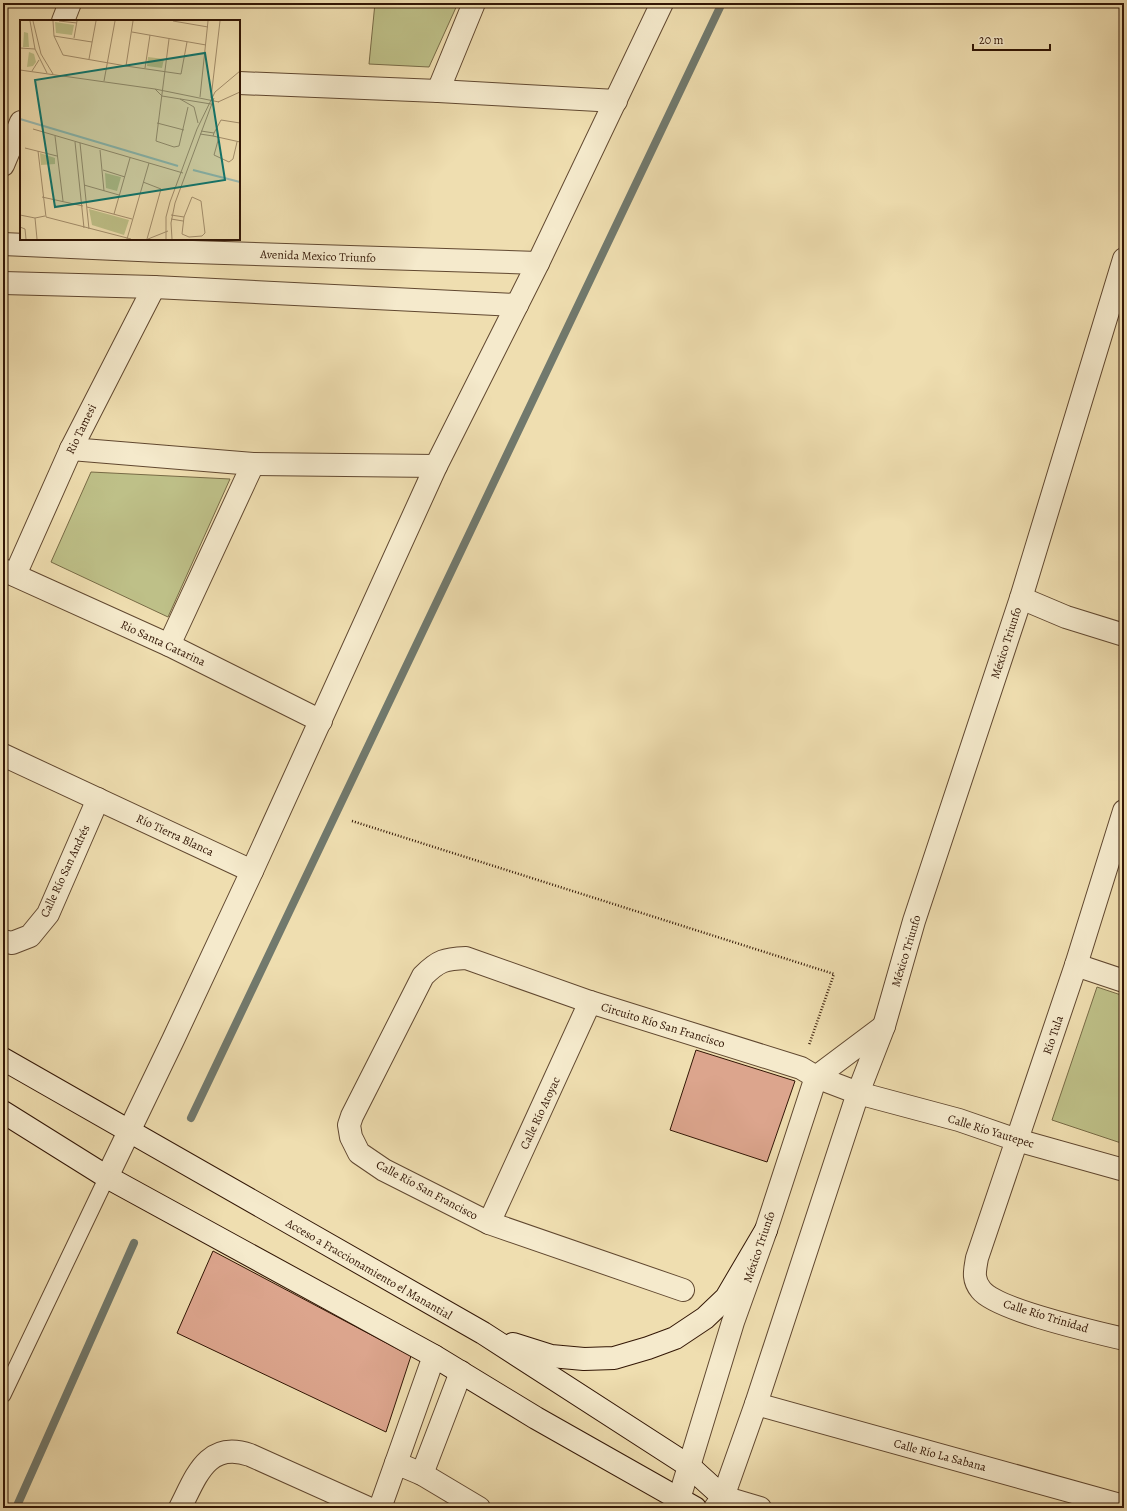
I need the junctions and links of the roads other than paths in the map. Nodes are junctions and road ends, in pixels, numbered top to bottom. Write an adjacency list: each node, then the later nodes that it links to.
1 (70, 3): 4 (street)
2 (474, 3): 6 (street)
3 (662, 3): 7 (street)
4 (63, 20)
5 (240, 84): 6 (street)
6 (438, 91): 7 (street)
7 (616, 101): 12 (street)
8 (20, 124): 9 (street)
9 (3, 165)
10 (3, 244): 12 (street, Avenida Mexico Triunfo)
11 (1124, 259): 20 (street, México Triunfo)
12 (538, 263): 15 (street)
13 (3, 283): 14 (street)
14 (154, 287): 15 (street); 16 (street, Rio Tamesi)
15 (517, 305): 18 (street)
16 (71, 449): 17 (street); 19 (street, Rio Tamesi)
17 (253, 464): 18 (street); 22 (street)
18 (436, 466): 23 (street)
19 (9, 573): 22 (street, Rio Santa Catarina)
20 (1021, 598): 21 (street); 33 (street, México Triunfo)
21 (1124, 635)
22 (169, 645): 23 (street, Rio Santa Catarina)
23 (321, 721): 27 (street)
24 (3, 754): 25 (street, Río Tierra Blanca)
25 (98, 799): 27 (street, Río Tierra Blanca); 28 (street, Calle Río San Andrés)
26 (1124, 810): 30 (street, Río Tula)
27 (252, 871): 38 (street)
28 (3, 941)
29 (466, 958): 32 (street, Circuito Río San Francisco); 42 (street, Calle Río San Francisco)
30 (1076, 965): 31 (street); 39 (street, Río Tula)
31 (1124, 981)
32 (590, 1002): 35 (street, Circuito Río San Francisco); 42 (street, Calle Río Atoyac)
33 (884, 1026): 35 (street); 36 (street, México Triunfo)
34 (3, 1059): 38 (street, Acceso a Fraccionamiento el Manantial)
35 (809, 1072): 36 (street, Circuito Río San Francisco); 43 (street, México Triunfo)
36 (858, 1092): 39 (street, Calle Río Yautepec); 51 (street, México Triunfo)
37 (3, 1112): 41 (street)
38 (128, 1131): 41 (street); 46 (street, Acceso a Fraccionamiento el Manantial)
39 (1017, 1140): 40 (street, Calle Río Yautepec); 44 (street, Río Tula)
40 (1124, 1170)
41 (107, 1177): 48 (street); 50 (lane)
42 (489, 1223): 45 (street, Calle Río San Francisco)
43 (766, 1230): 46 (street); 53 (street, México Triunfo)
44 (977, 1258): 47 (street, Calle Río Trinidad)
45 (683, 1290)
46 (483, 1334): 53 (street, Acceso a Fraccionamiento el Manantial)
47 (1124, 1339)
48 (434, 1356): 49 (street); 52 (street)
49 (461, 1372): 54 (street); 56 (street)
50 (3, 1395)
51 (756, 1404): 55 (street, México Triunfo); 57 (street, Calle Río La Sabana)
52 (396, 1463): 54 (street); 60 (street)
53 (689, 1466): 55 (street, Acceso a Fraccionamiento el Manantial); 56 (street, México Triunfo)
54 (422, 1474): 61 (street)
55 (725, 1504): 62 (street)
56 (684, 1505)
57 (1124, 1506)
58 (180, 1508): 59 (street)
59 (368, 1508)
60 (380, 1508)
61 (479, 1508)
62 (760, 1508)

